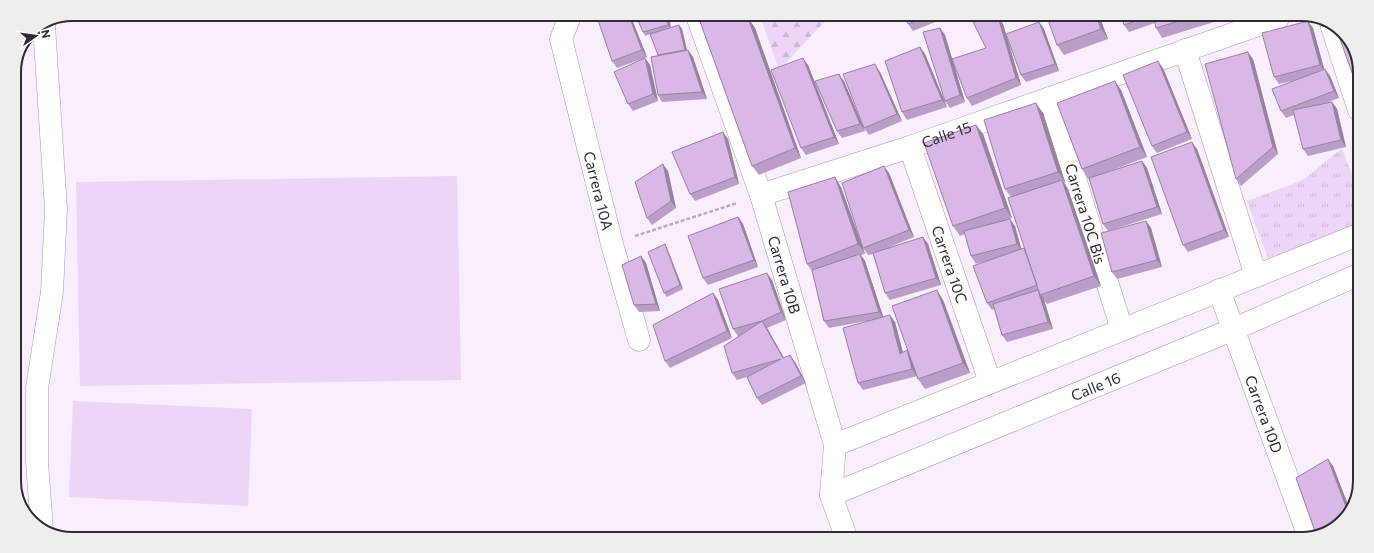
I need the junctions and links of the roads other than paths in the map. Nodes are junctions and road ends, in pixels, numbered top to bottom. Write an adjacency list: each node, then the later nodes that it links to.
1 (568, 21): 17 (street, Carrera 10A)
2 (699, 21): 10 (street, Carrera 10B)
3 (1269, 21): 6 (street, Calle 15)
4 (44, 30): 21 (street)
5 (1334, 33): 7 (street)
6 (1185, 50): 8 (street, Calle 15); 12 (street)
7 (1353, 89)
8 (1050, 98): 9 (street, Calle 15); 16 (street, Carrera 10C Bis)
9 (910, 147): 10 (street, Calle 15); 18 (street, Carrera 10C)
10 (761, 195): 19 (street, Carrera 10B)
11 (1353, 237): 12 (street)
12 (1256, 276): 14 (street)
13 (1353, 277): 15 (street, Calle 16)
14 (1219, 290): 15 (street, Carrera 10D); 16 (street)
15 (1234, 329): 20 (street, Calle 16); 22 (street, Carrera 10D)
16 (1122, 330): 18 (street)
17 (639, 340)
18 (990, 382): 19 (street)
19 (835, 445): 20 (street, Carrera 10B)
20 (831, 495): 23 (street, Carrera 10B)
21 (41, 521)
22 (1307, 531)
23 (844, 532)

